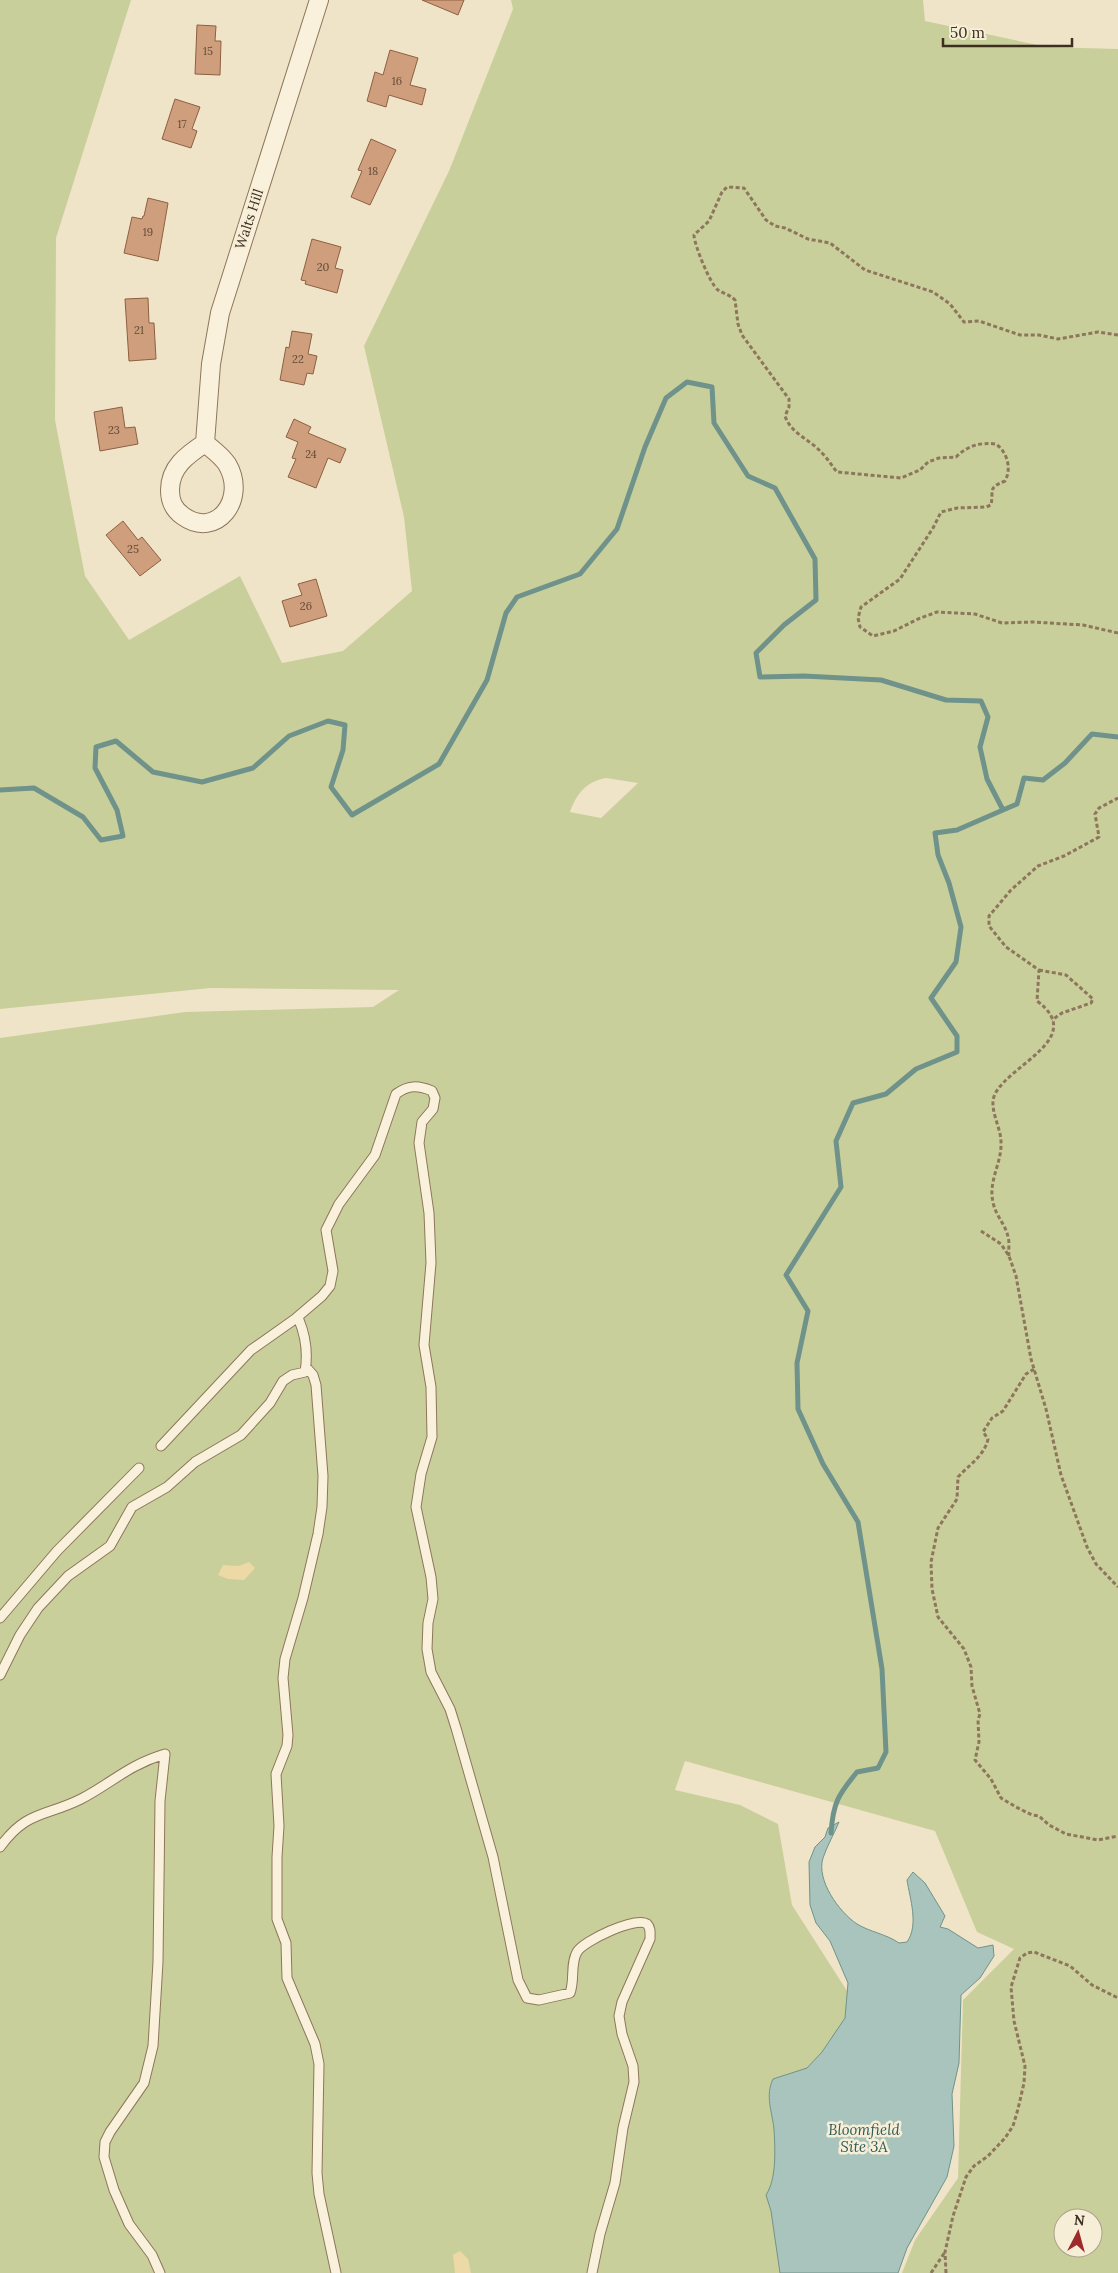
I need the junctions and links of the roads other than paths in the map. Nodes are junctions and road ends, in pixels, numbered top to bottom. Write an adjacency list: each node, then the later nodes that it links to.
1 (319, 0): 2 (street, Walts Hill)
2 (204, 444): 2 (street)
3 (295, 1319): 4 (lane); 5 (lane); 12 (lane)
4 (306, 1368): 8 (lane); 11 (lane)
5 (161, 1446)
6 (139, 1468): 7 (lane)
7 (0, 1618)
8 (0, 1676)
9 (0, 1847): 10 (lane)
10 (160, 2273)
11 (336, 2273)
12 (592, 2273)

